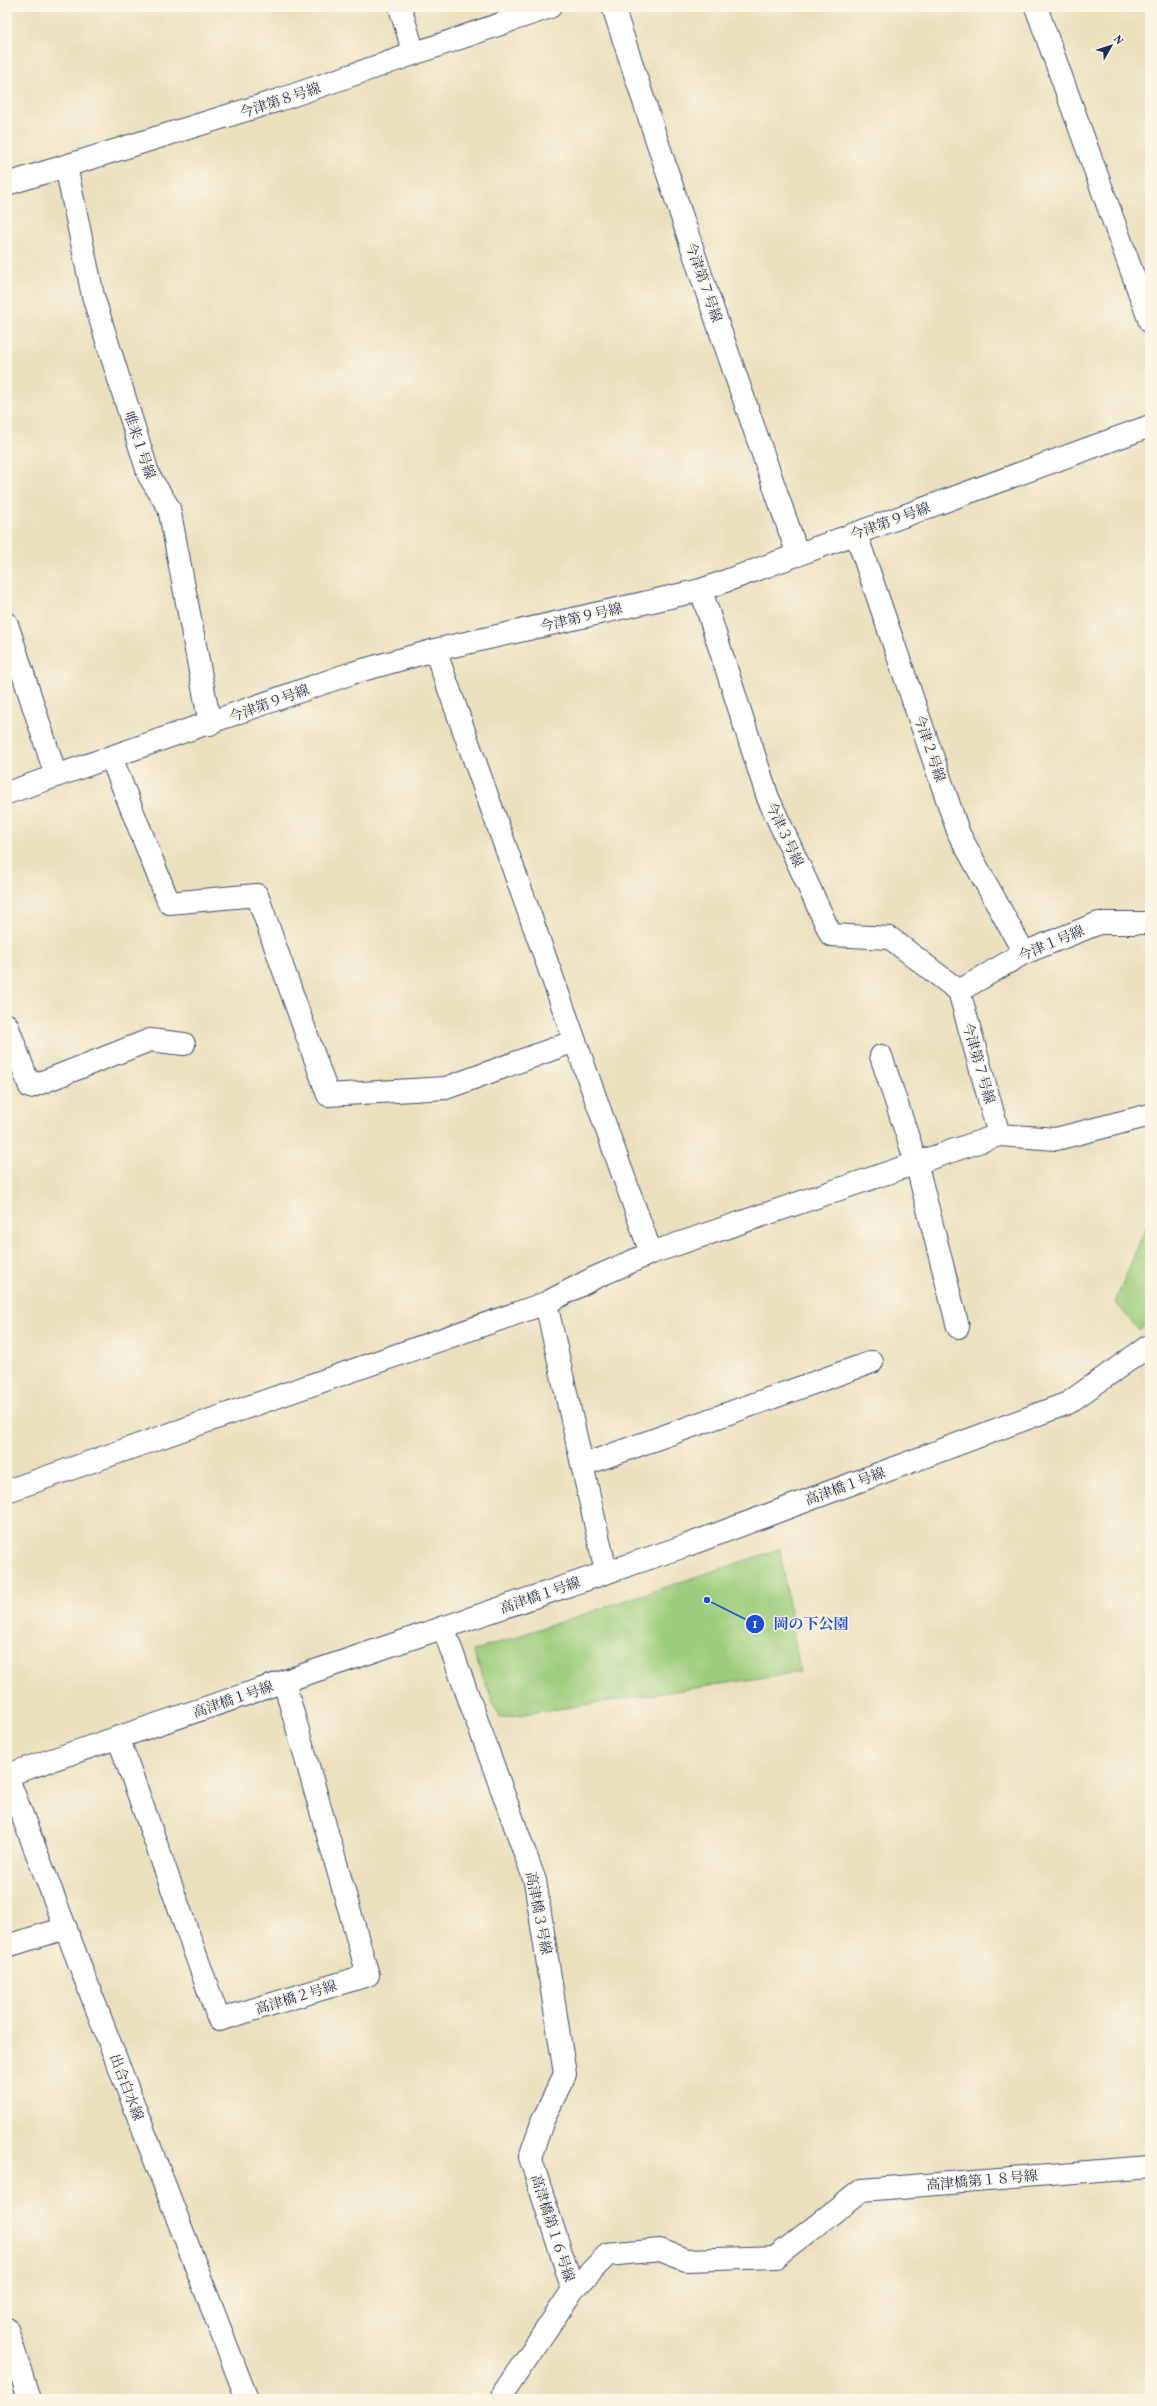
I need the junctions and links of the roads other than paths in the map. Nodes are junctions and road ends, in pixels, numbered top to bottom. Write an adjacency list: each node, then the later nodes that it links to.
1 (400, 7): 5 (street)
2 (550, 7): 5 (street, 今津第８号線)
3 (614, 7): 11 (street, 今津第７号線)
4 (1036, 7): 8 (street)
5 (414, 54): 6 (street, 今津第８号線)
6 (66, 166): 7 (street, 今津第８号線); 15 (street, 唯来１号線)
7 (7, 184)
8 (1150, 322)
9 (1150, 426): 10 (street, 今津第９号線)
10 (856, 534): 11 (street, 今津第９号線); 20 (street, 今津２号線)
11 (798, 555): 12 (street, 今津第９号線)
12 (701, 590): 14 (street, 今津第９号線); 21 (street, 今津３号線)
13 (7, 624): 17 (street)
14 (435, 650): 15 (street, 今津第９号線); 23 (street)
15 (210, 724): 16 (street, 今津第９号線)
16 (111, 758): 17 (street, 今津第９号線); 23 (street)
17 (56, 776): 18 (street, 今津第９号線)
18 (7, 793)
19 (1150, 923): 20 (street, 今津１号線)
20 (1024, 953): 21 (street, 今津１号線)
21 (959, 991): 27 (street, 今津第７号線)
22 (7, 1025): 24 (street)
23 (575, 1041): 29 (street)
24 (184, 1044)
25 (881, 1056): 28 (street)
26 (1150, 1115): 27 (street)
27 (999, 1135): 28 (street)
28 (916, 1162): 29 (street); 31 (street)
29 (651, 1253): 30 (street)
30 (546, 1303): 34 (street); 35 (street)
31 (958, 1327)
32 (1150, 1345): 36 (street, 高津橋１号線)
33 (872, 1362): 34 (street)
34 (583, 1465): 36 (street)
35 (7, 1491)
36 (606, 1572): 37 (street, 高津橋１号線)
37 (443, 1627): 38 (street, 高津橋１号線); 43 (street, 高津橋３号線)
38 (284, 1682): 39 (street, 高津橋１号線); 39 (street, 高津橋２号線)
39 (118, 1737): 40 (street, 高津橋１号線)
40 (7, 1775): 41 (street, 出合白水線)
41 (66, 1928): 42 (street); 48 (street, 出合白水線)
42 (7, 1946)
43 (530, 2157): 45 (street, 高津橋第１６号線)
44 (1150, 2167): 45 (street, 高津橋第１８号線)
45 (573, 2290): 49 (street, 高津橋第１６号線)
46 (7, 2329): 47 (street)
47 (29, 2399)
48 (247, 2399)
49 (504, 2399)

